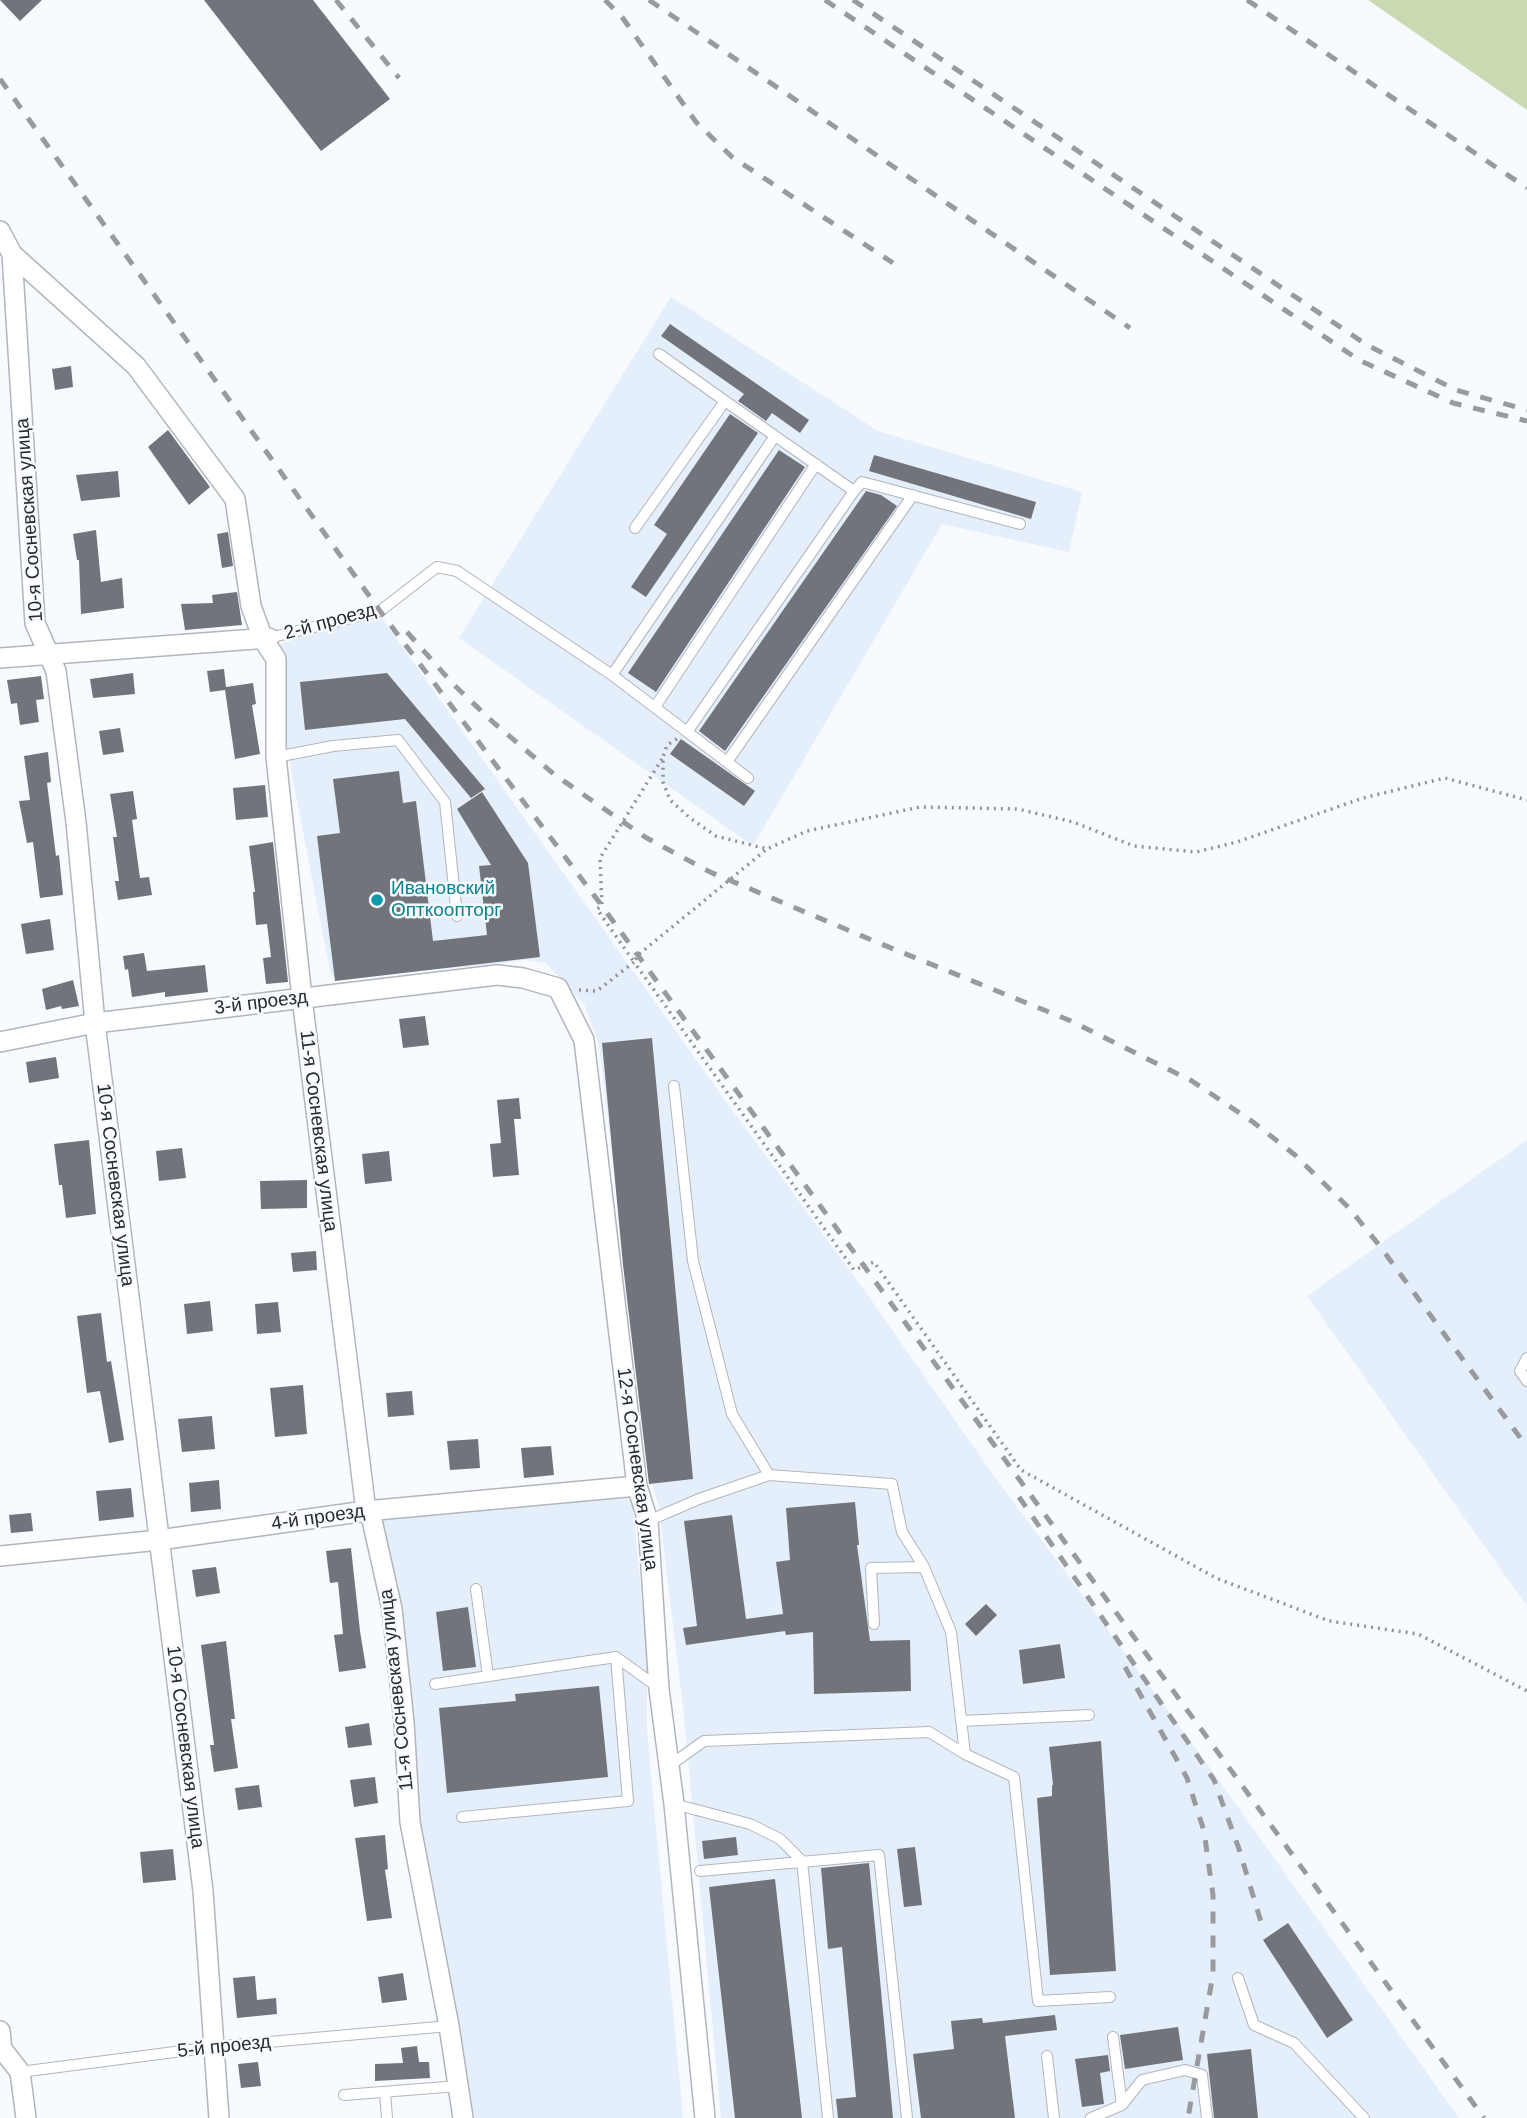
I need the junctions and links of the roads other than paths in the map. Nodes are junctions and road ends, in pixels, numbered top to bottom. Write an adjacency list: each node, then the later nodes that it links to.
1 (0, 231): 2 (street, 11-я Сосневская улица)
2 (12, 254): 3 (street, 10-я Сосневская улица); 12 (street, 11-я Сосневская улица)
3 (7, 295): 13 (street, 10-я Сосневская улица)
4 (659, 354): 5 (lane)
5 (725, 401): 6 (lane); 11 (lane)
6 (775, 436): 7 (lane); 15 (lane)
7 (816, 464): 8 (lane); 16 (lane)
8 (854, 491): 9 (lane); 17 (lane)
9 (913, 495): 10 (lane); 19 (lane)
10 (1020, 524)
11 (635, 528)
12 (266, 638): 13 (street, 2-й проезд); 15 (lane, 2-й проезд); 18 (street, 11-я Сосневская улица)
13 (48, 654): 14 (street, 2-й проезд); 24 (street, 10-я Сосневская улица)
14 (0, 658)
15 (612, 675): 16 (lane, 2-й проезд)
16 (655, 707): 17 (lane, 2-й проезд)
17 (687, 732): 19 (lane, 2-й проезд)
18 (276, 757): 21 (lane); 23 (street, 11-я Сосневская улица)
19 (727, 762): 20 (lane, 2-й проезд)
20 (748, 778)
21 (457, 916)
22 (523, 978): 23 (street, 3-й проезд); 30 (street, 12-я Сосневская улица)
23 (302, 998): 24 (street, 3-й проезд); 31 (street, 11-я Сосневская улица)
24 (95, 1023): 25 (street, 3-й проезд); 33 (street, 10-я Сосневская улица)
25 (0, 1042)
26 (674, 1086): 29 (lane)
27 (1527, 1358): 28 (lane)
28 (1527, 1381)
29 (769, 1475): 32 (lane); 35 (lane)
30 (637, 1486): 31 (street, 4-й проезд); 32 (street, 12-я Сосневская улица)
31 (366, 1511): 33 (street, 4-й проезд); 52 (street, 11-я Сосневская улица)
32 (648, 1521): 41 (street, 12-я Сосневская улица)
33 (159, 1540): 34 (street, 4-й проезд); 55 (street, 10-я Сосневская улица)
34 (0, 1556)
35 (924, 1567): 37 (lane); 43 (lane)
36 (476, 1589): 39 (lane)
37 (874, 1623)
38 (616, 1657): 39 (lane); 41 (lane); 47 (lane)
39 (488, 1676): 40 (lane)
40 (435, 1684)
41 (659, 1689): 45 (street, 12-я Сосневская улица)
42 (1089, 1715): 43 (lane)
43 (961, 1721): 44 (lane)
44 (965, 1754): 45 (lane); 51 (lane)
45 (669, 1766): 46 (street, 12-я Сосневская улица)
46 (674, 1804): 48 (lane); 68 (street, 12-я Сосневская улица)
47 (462, 1817)
48 (802, 1861): 49 (lane); 69 (lane); 70 (lane)
49 (700, 1871)
50 (1238, 1978): 74 (lane)
51 (1110, 1997)
52 (449, 2026): 55 (lane, 5-й проезд); 59 (street, 11-я Сосневская улица)
53 (0, 2031): 57 (street)
54 (1113, 2037): 62 (lane)
55 (213, 2047): 57 (lane, 5-й проезд); 65 (street, 10-я Сосневская улица)
56 (1047, 2056): 71 (lane)
57 (20, 2072): 58 (street, 5-й проезд); 64 (street)
58 (0, 2075)
59 (458, 2086): 60 (lane); 67 (street, 11-я Сосневская улица)
60 (385, 2092): 61 (lane); 66 (lane)
61 (344, 2095)
62 (1122, 2105): 63 (lane); 73 (lane)
63 (1103, 2116): 72 (lane)
64 (26, 2118)
65 (219, 2118)
66 (387, 2118)
67 (463, 2118)
68 (705, 2118)
69 (828, 2118)
70 (906, 2118)
71 (1054, 2118)
72 (1091, 2118)
73 (1207, 2118)
74 (1364, 2118)

